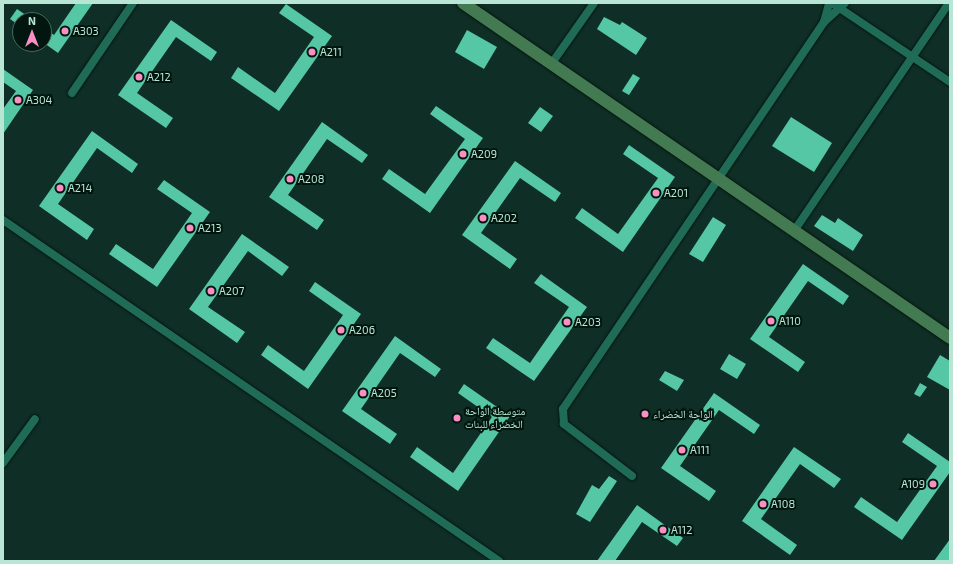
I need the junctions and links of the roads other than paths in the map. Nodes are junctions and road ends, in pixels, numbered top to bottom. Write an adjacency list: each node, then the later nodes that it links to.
1 (133, 3): 11 (street)
2 (463, 3): 9 (street)
3 (594, 3): 9 (street)
4 (830, 3): 6 (street); 7 (street)
5 (949, 3): 8 (street)
6 (843, 6): 7 (street); 8 (street)
7 (824, 22): 12 (street)
8 (912, 56): 10 (street); 14 (street)
9 (552, 63): 12 (street)
10 (950, 82)
11 (72, 93)
12 (718, 179): 14 (street); 18 (street)
13 (3, 220): 19 (street)
14 (794, 231): 15 (street)
15 (950, 338)
16 (35, 419): 17 (street)
17 (3, 463)
18 (632, 476)
19 (498, 561)

